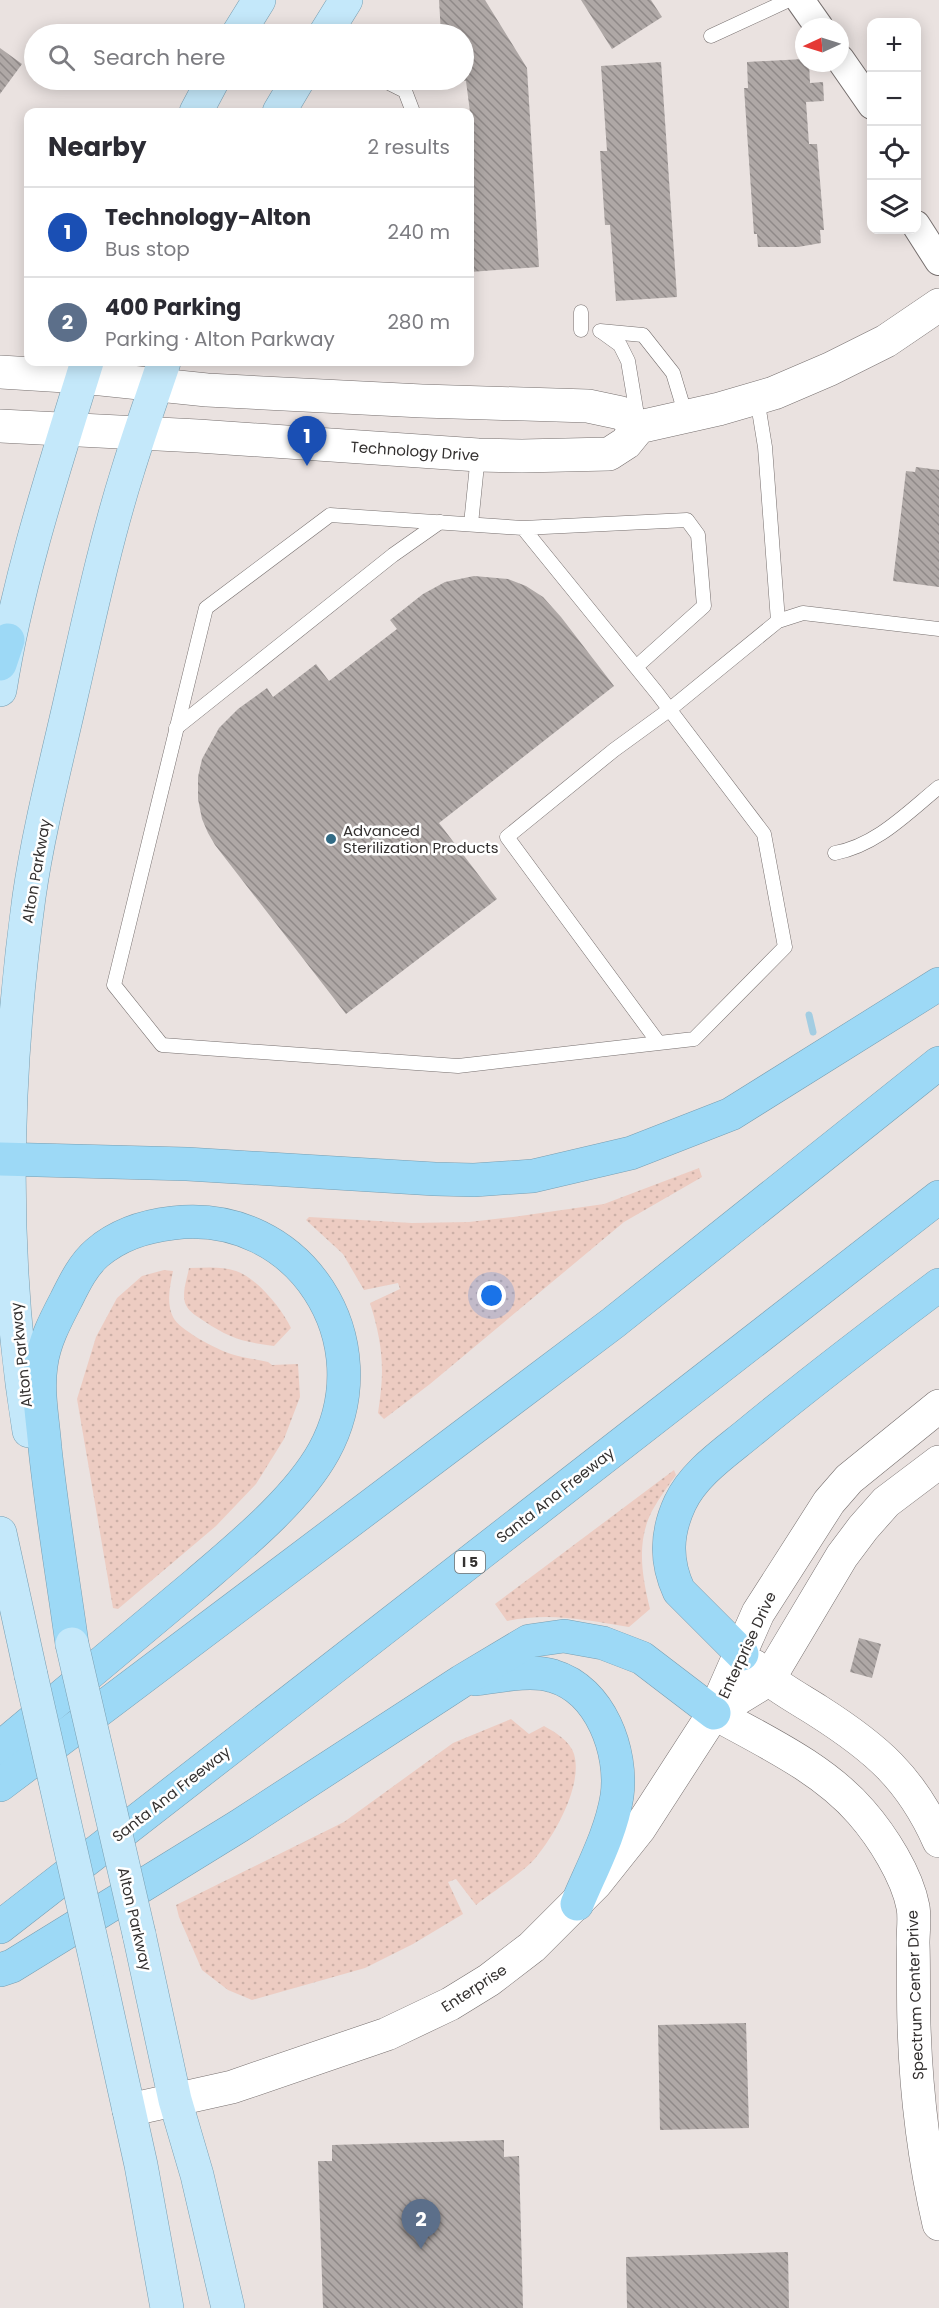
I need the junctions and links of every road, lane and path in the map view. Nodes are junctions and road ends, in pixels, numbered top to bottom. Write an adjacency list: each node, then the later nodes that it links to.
1 (259, 0): 6 (main road)
2 (346, 0): 7 (main road)
3 (789, 0): 8 (lane)
4 (800, 0): 5 (street)
5 (813, 18)
6 (244, 24)
7 (331, 24)
8 (711, 36)
9 (849, 72): 13 (street)
10 (208, 90): 14 (main road)
11 (292, 90): 15 (main road)
12 (403, 90): 16 (lane)
13 (867, 98)
14 (198, 108)
15 (281, 108)
16 (412, 108)
17 (921, 233): 18 (street)
18 (939, 261)
19 (939, 305): 25 (street)
20 (581, 312): 21 (lane)
21 (581, 330)
22 (84, 369): 23 (street); 24 (street); 29 (main road)
23 (0, 372)
24 (160, 374): 28 (street); 30 (main road, Alton Parkway)
25 (757, 398): 26 (street); 35 (lane)
26 (686, 416): 28 (street); 28 (lane)
27 (0, 426): 29 (street, Technology Drive)
28 (639, 427): 31 (street, Technology Drive)
29 (65, 430): 30 (street, Technology Drive); 37 (main road)
30 (140, 435): 31 (street, Technology Drive); 47 (main road, Alton Parkway)
31 (478, 455): 33 (lane)
32 (440, 522): 33 (lane); 41 (lane); 41 (lane)
33 (471, 524): 34 (lane)
34 (524, 528): 38 (lane); 38 (lane)
35 (778, 621): 36 (lane); 40 (lane)
36 (939, 629)
37 (4, 652): 39 (main road)
38 (636, 667): 40 (lane)
39 (0, 690)
40 (669, 710): 45 (lane); 45 (lane)
41 (176, 728): 45 (lane)
42 (939, 787): 43 (lane)
43 (836, 853)
44 (939, 984): 47 (highway)
45 (658, 1042)
46 (939, 1063): 59 (highway)
47 (4, 1159): 53 (main road, Alton Parkway)
48 (939, 1197): 62 (highway, Santa Ana Freeway / I 5)
49 (939, 1285): 54 (highway)
50 (939, 1406): 54 (street, Enterprise Drive)
51 (939, 1462): 55 (street, Enterprise Drive)
52 (0, 1533): 65 (main road, bridge)
53 (72, 1644): 58 (highway); 64 (main road, Alton Parkway, bridge)
54 (742, 1654): 55 (street); 57 (street, Enterprise Drive)
55 (768, 1680): 57 (street, Enterprise Drive); 60 (street)
56 (462, 1681): 57 (highway); 61 (highway); 63 (highway)
57 (714, 1713): 61 (street, Enterprise); 66 (street, Spectrum Center Drive)
58 (0, 1748)
59 (0, 1785)
60 (939, 1841)
61 (577, 1904): 64 (street, Enterprise)
62 (0, 1927)
63 (0, 1970)
64 (175, 2100): 65 (street, Enterprise); 68 (main road, Alton Parkway)
65 (129, 2110): 67 (main road)
66 (939, 2224)
67 (167, 2308)
68 (228, 2308)

